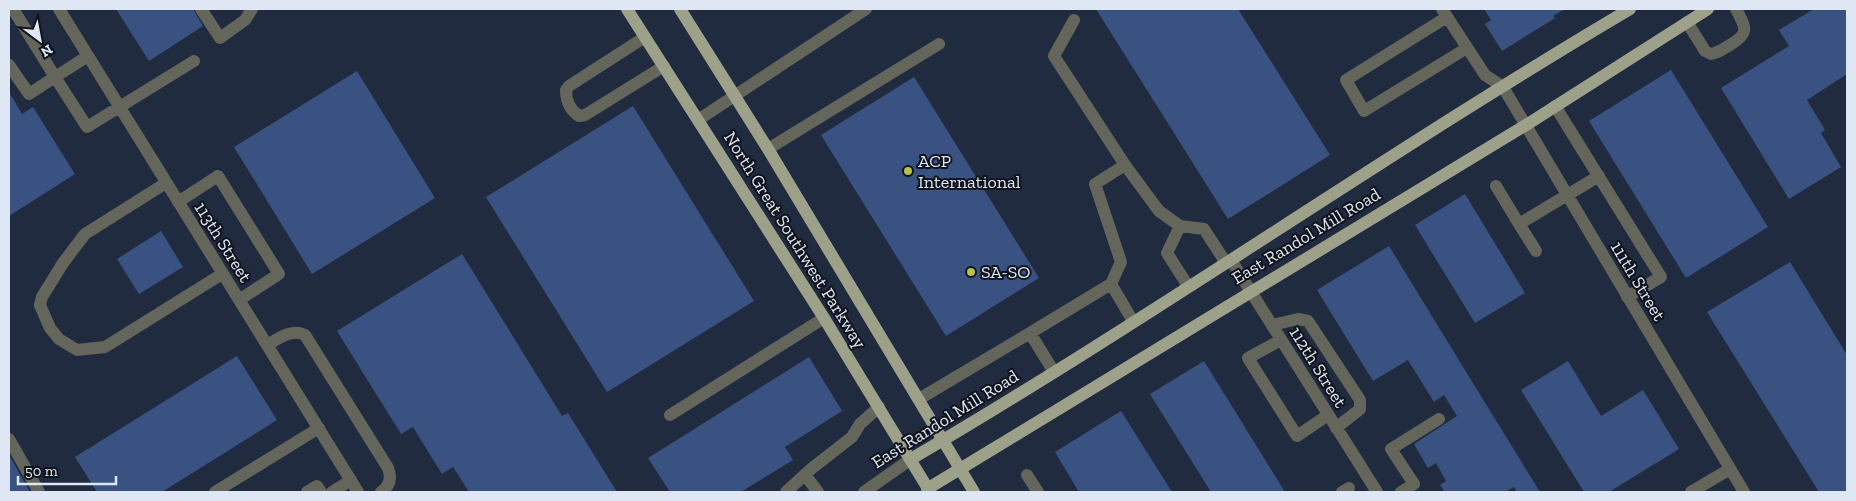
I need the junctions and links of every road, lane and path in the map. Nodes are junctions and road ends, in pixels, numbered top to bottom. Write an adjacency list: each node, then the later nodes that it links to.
1 (13, 9): 21 (street)
2 (59, 9): 17 (street, 113th Street)
3 (201, 9): 4 (street)
4 (252, 9)
5 (627, 9): 14 (main road, North Great Southwest Parkway)
6 (680, 9): 23 (main road, North Great Southwest Parkway)
7 (866, 9): 23 (street)
8 (1708, 9): 13 (main road, East Randol Mill Road)
9 (1736, 9): 13 (street)
10 (1625, 10): 22 (main road, East Randol Mill Road)
11 (1445, 13): 16 (street); 16 (street)
12 (1074, 20): 29 (street)
13 (1687, 22): 24 (main road, East Randol Mill Road)
14 (645, 37): 20 (main road, North Great Southwest Parkway); 20 (street)
15 (939, 44): 28 (street)
16 (1467, 48): 22 (street)
17 (88, 56): 21 (street); 25 (street, 113th Street)
18 (194, 61): 25 (street)
19 (9, 65): 21 (street)
20 (664, 66): 26 (main road, North Great Southwest Parkway)
21 (55, 77): 25 (street)
22 (1504, 88): 27 (street, 111th Street); 38 (main road, East Randol Mill Road)
23 (735, 94): 26 (street); 28 (main road, North Great Southwest Parkway)
24 (1556, 106): 27 (main road, East Randol Mill Road); 30 (street)
25 (119, 107): 31 (street, 113th Street)
26 (698, 120): 45 (main road, North Great Southwest Parkway)
27 (1526, 125): 33 (street, 111th Street); 42 (main road, East Randol Mill Road)
28 (768, 148): 52 (main road, North Great Southwest Parkway)
29 (1125, 165): 36 (street); 40 (street)
30 (1599, 176): 33 (street); 43 (street)
31 (166, 182): 34 (street, 113th Street); 39 (street)
32 (1496, 186): 35 (street)
33 (1567, 196): 35 (street); 43 (street, 111th Street)
34 (178, 202): 39 (street, 113th Street); 44 (street)
35 (1519, 224): 37 (street)
36 (1180, 226): 38 (street, 112th Street); 41 (street)
37 (1536, 252)
38 (1228, 261): 41 (main road, East Randol Mill Road); 42 (street, 112th Street)
39 (222, 274): 44 (street, 113th Street)
40 (1111, 284): 46 (street); 48 (street)
41 (1188, 286): 46 (main road, East Randol Mill Road)
42 (1250, 291): 47 (street, 112th Street); 62 (main road, East Randol Mill Road)
43 (1627, 297): 63 (street, 111th Street)
44 (239, 300): 50 (street, 113th Street)
45 (824, 318): 53 (main road, North Great Southwest Parkway); 54 (street)
46 (1134, 321): 51 (main road, East Randol Mill Road)
47 (1272, 325): 49 (street, 112th Street); 58 (street)
48 (1030, 333): 51 (street); 52 (street)
49 (1281, 340): 55 (street, 112th Street); 55 (street)
50 (267, 345): 57 (street, 113th Street); 75 (street)
51 (1054, 372): 60 (main road, East Randol Mill Road)
52 (920, 399): 60 (main road, North Great Southwest Parkway)
53 (878, 407): 61 (main road, North Great Southwest Parkway); 64 (street)
54 (670, 414)
55 (1328, 415): 58 (street, 112th Street)
56 (1439, 418): 67 (street)
57 (319, 428): 66 (street, 113th Street); 70 (street)
58 (1336, 428): 81 (street, 112th Street)
59 (9, 439): 69 (street)
60 (943, 440): 61 (main road, East Randol Mill Road); 62 (main road, North Great Southwest Parkway)
61 (911, 459): 68 (main road, North Great Southwest Parkway); 78 (street, East Randol Mill Road)
62 (960, 469): 68 (main road, East Randol Mill Road); 79 (main road, North Great Southwest Parkway)
63 (1730, 469): 83 (street); 84 (street, 111th Street)
64 (805, 475): 76 (street); 77 (street)
65 (1027, 475): 80 (street)
66 (351, 480): 73 (street); 74 (street, 113th Street)
67 (1417, 488): 82 (street)
68 (926, 491)
69 (39, 492)
70 (215, 492)
71 (307, 492): 72 (street)
72 (321, 492)
73 (332, 492)
74 (358, 492)
75 (381, 492)
76 (786, 492)
77 (818, 492)
78 (864, 492)
79 (974, 492)
80 (1038, 492)
81 (1377, 492)
82 (1401, 492)
83 (1691, 492)
84 (1744, 492)

